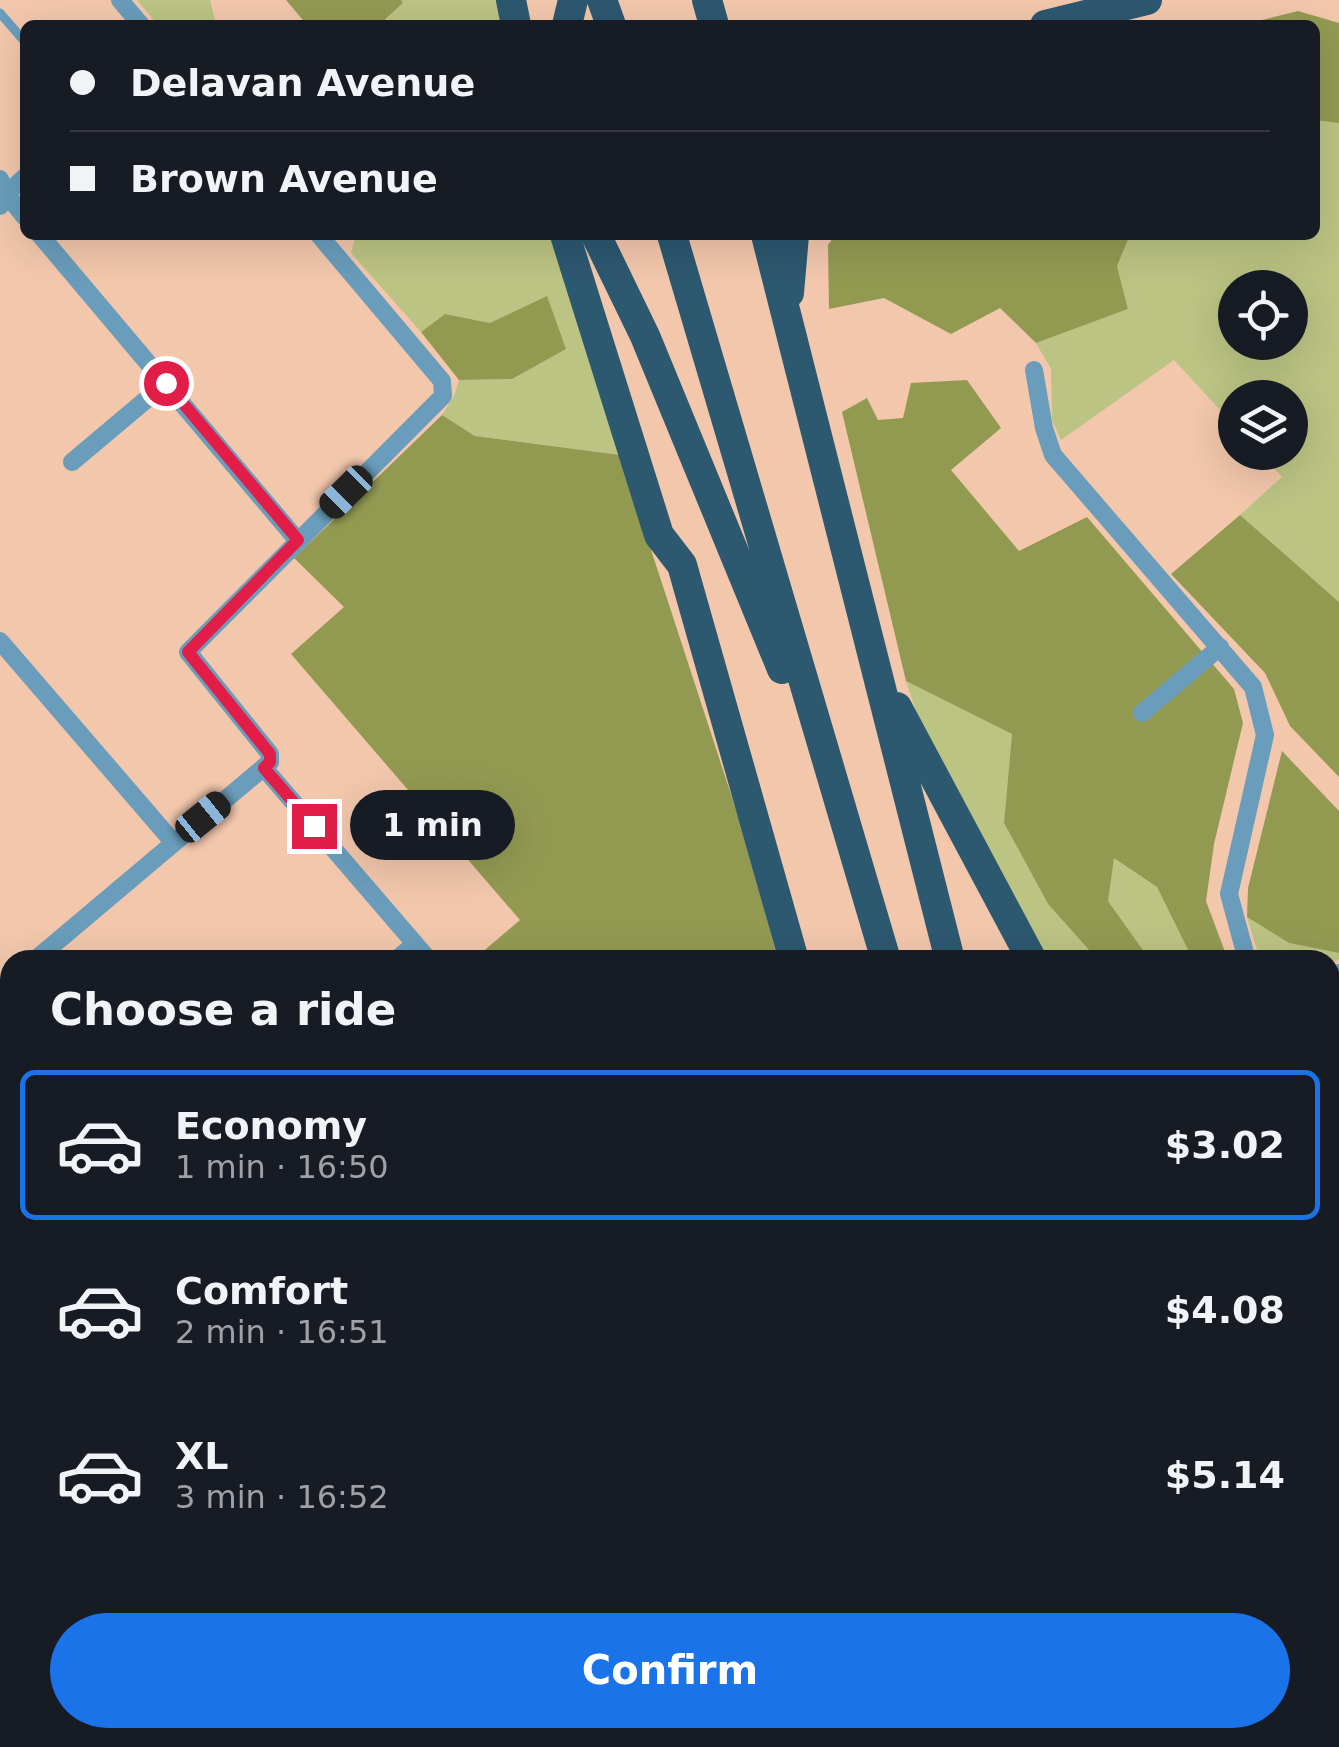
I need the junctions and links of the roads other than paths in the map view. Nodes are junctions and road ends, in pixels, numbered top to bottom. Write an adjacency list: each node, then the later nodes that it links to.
1 (120, 0): 4 (street)
2 (1147, 0): 5 (highway)
3 (0, 13): 6 (lane)
4 (137, 20)
5 (1065, 20)
6 (20, 36)
7 (2, 193): 8 (street)
8 (20, 212)
9 (44, 240): 19 (street)
10 (323, 240): 21 (street)
11 (567, 240): 22 (highway)
12 (597, 240): 22 (highway)
13 (598, 240): 28 (highway)
14 (673, 240): 28 (highway)
15 (767, 240): 17 (highway)
16 (794, 240): 17 (highway)
17 (787, 316): 25 (highway)
18 (1034, 370): 24 (street)
19 (166, 383): 20 (street); 21 (street)
20 (72, 462)
21 (298, 540): 27 (street)
22 (682, 565): 34 (highway)
23 (0, 641): 29 (street)
24 (1220, 647): 26 (street); 38 (street)
25 (875, 666): 36 (highway); 37 (highway)
26 (1142, 712)
27 (264, 768): 29 (street); 30 (street)
28 (844, 822): 35 (highway)
29 (173, 842): 31 (street)
30 (415, 944): 32 (street); 33 (street)
31 (47, 950)
32 (408, 950)
33 (420, 950)
34 (791, 950)
35 (883, 950)
36 (947, 950)
37 (1027, 950)
38 (1244, 950)

